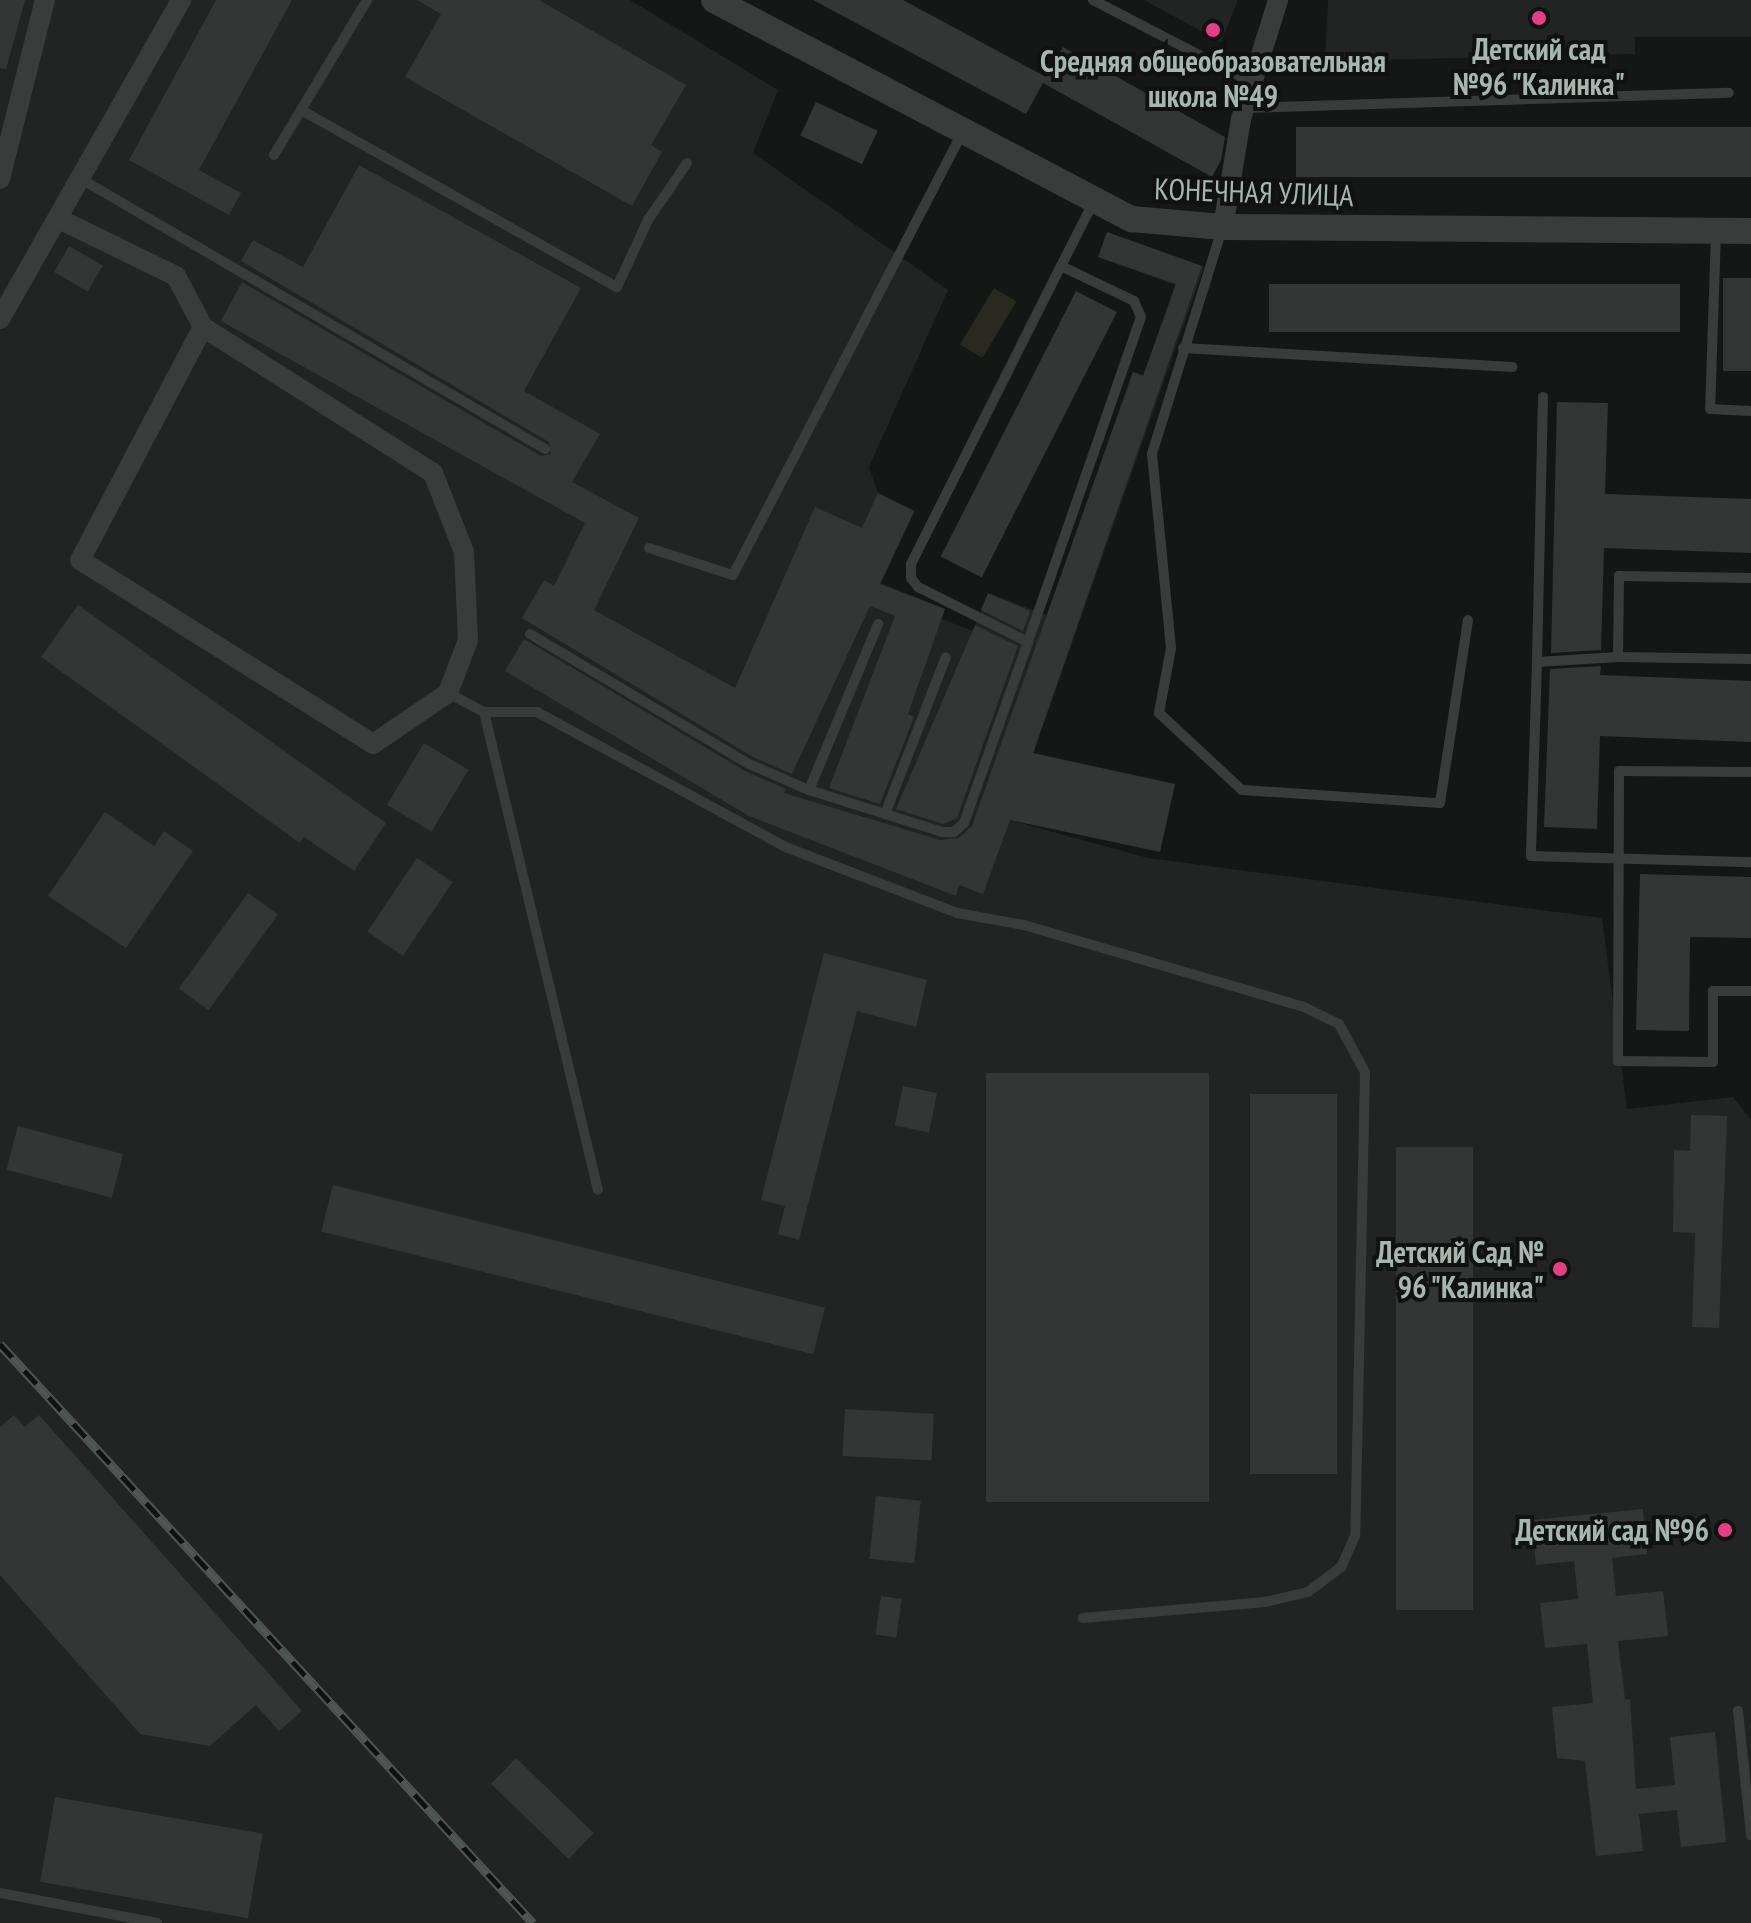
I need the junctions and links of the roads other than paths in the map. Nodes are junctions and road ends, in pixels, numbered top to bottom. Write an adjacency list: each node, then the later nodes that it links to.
1 (45, 0): 14 (street)
2 (181, 0): 15 (street)
3 (367, 0): 10 (lane)
4 (714, 0): 11 (street, КОНЕЧНАЯ УЛИЦА)
5 (1093, 0): 7 (lane)
6 (1278, 0): 7 (street)
7 (1253, 83): 9 (street)
8 (1729, 93): 9 (lane)
9 (1245, 108): 19 (street)
10 (301, 110): 12 (lane); 13 (lane)
11 (963, 131): 16 (street, КОНЕЧНАЯ УЛИЦА); 30 (lane)
12 (274, 155)
13 (687, 163)
14 (0, 179)
15 (81, 179): 18 (street); 29 (lane)
16 (1095, 200): 19 (street, КОНЕЧНАЯ УЛИЦА); 22 (lane)
17 (1751, 218): 21 (lane)
18 (59, 219): 23 (street); 24 (street)
19 (1223, 227): 21 (street, КОНЕЧНАЯ УЛИЦА); 25 (lane)
20 (1751, 231): 21 (street, КОНЕЧНАЯ УЛИЦА)
21 (1715, 232): 28 (lane)
22 (1061, 266): 35 (lane); 35 (lane)
23 (0, 319)
24 (203, 327): 40 (street); 40 (street)
25 (1183, 348): 26 (lane); 32 (lane)
26 (1512, 367)
27 (1543, 397): 39 (lane)
28 (1751, 411)
29 (545, 449)
30 (649, 548)
31 (1751, 578): 37 (lane)
32 (1468, 620)
33 (878, 624): 43 (lane)
34 (530, 634): 43 (lane)
35 (1028, 642): 44 (lane)
36 (946, 657): 44 (lane)
37 (1618, 657): 38 (lane); 39 (lane)
38 (1751, 659)
39 (1537, 662): 45 (lane)
40 (448, 693): 41 (lane)
41 (484, 712): 48 (lane); 49 (lane)
42 (1751, 772): 45 (lane)
43 (809, 790): 44 (lane)
44 (885, 814)
45 (1619, 859): 46 (lane); 47 (lane)
46 (1751, 862)
47 (1751, 991)
48 (598, 1190)
49 (1083, 1618)
50 (1738, 1711): 51 (lane)
51 (1751, 1835)
52 (0, 1893): 53 (lane)
53 (157, 1923)

